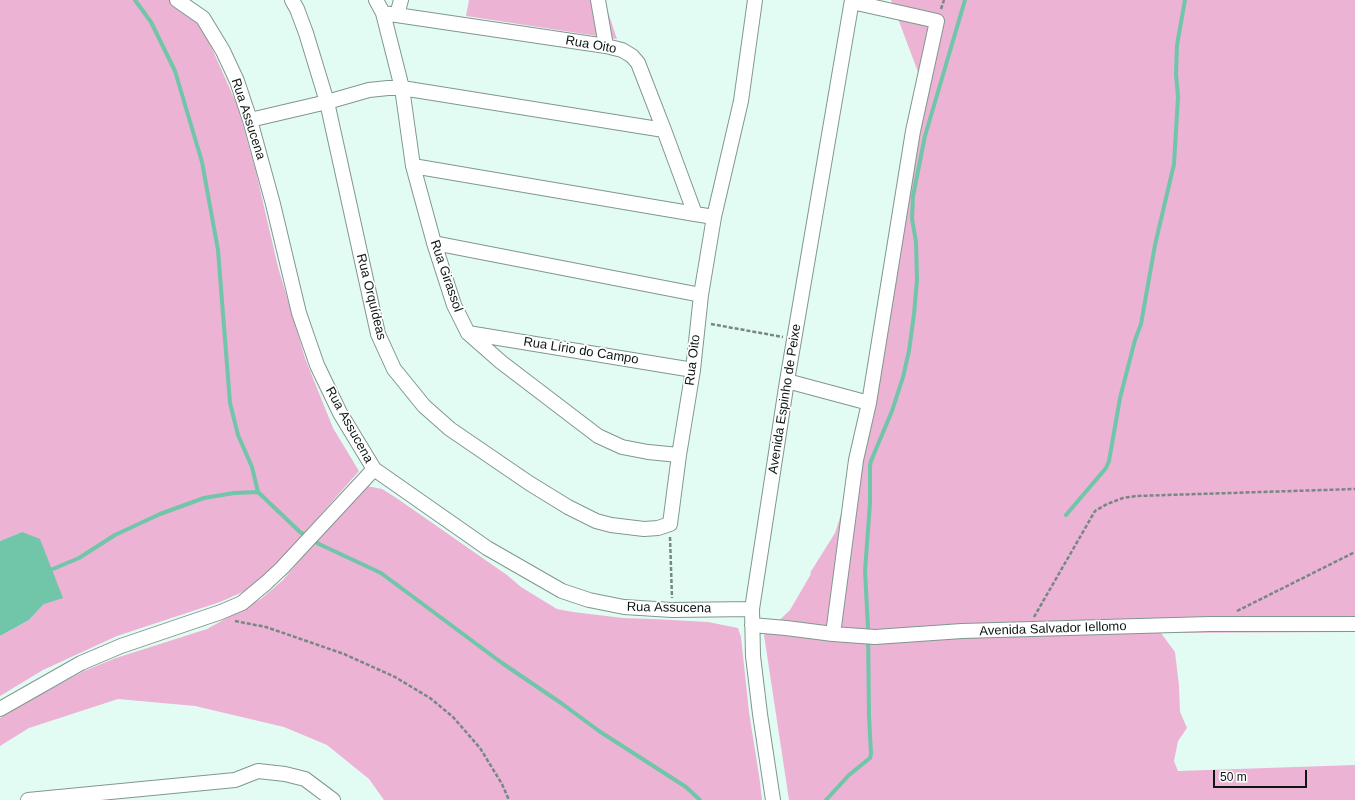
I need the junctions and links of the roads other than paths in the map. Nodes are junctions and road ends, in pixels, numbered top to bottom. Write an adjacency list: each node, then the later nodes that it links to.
1 (176, 0): 13 (street, Rua Assucena)
2 (292, 0): 12 (street, Rua Orquídeas)
3 (376, 0): 8 (street, Rua Girassol)
4 (401, 0): 9 (street)
5 (598, 0): 10 (street)
6 (755, 0): 17 (street, Rua Oito)
7 (852, 1): 22 (street, Avenida Espinho de Peixe); 23 (street)
8 (384, 13): 9 (street, Rua Oito); 11 (street, Rua Girassol)
9 (397, 15): 10 (street, Rua Oito)
10 (606, 46): 14 (street, Rua Oito)
11 (402, 88): 12 (street); 14 (street); 15 (street, Rua Girassol)
12 (327, 102): 13 (street); 26 (street, Rua Orquídeas)
13 (250, 120): 25 (street, Rua Assucena)
14 (664, 130): 16 (street, Rua Oito)
15 (414, 166): 16 (street); 18 (street, Rua Girassol)
16 (695, 214): 17 (street)
17 (714, 217): 19 (street, Rua Oito)
18 (434, 243): 19 (street); 20 (street, Rua Girassol)
19 (701, 294): 21 (street, Rua Oito)
20 (468, 333): 21 (street, Rua Lírio do Campo); 24 (street, Rua Girassol)
21 (693, 370): 24 (street, Rua Oito)
22 (787, 381): 23 (street); 27 (street, Avenida Espinho de Peixe)
23 (870, 403): 30 (street)
24 (679, 455): 26 (street, Rua Oito)
25 (374, 470): 27 (street, Rua Assucena); 31 (street)
26 (673, 502)
27 (752, 609): 29 (street, Avenida Espinho de Peixe)
28 (1355, 624): 30 (street, Avenida Salvador Iellomo)
29 (752, 625): 30 (street, Avenida Salvador Iellomo); 35 (street, Avenida Espinho de Peixe)
30 (833, 634)
31 (0, 709)
32 (120, 795): 33 (street); 34 (street)
33 (28, 800)
34 (333, 800)
35 (773, 800)

